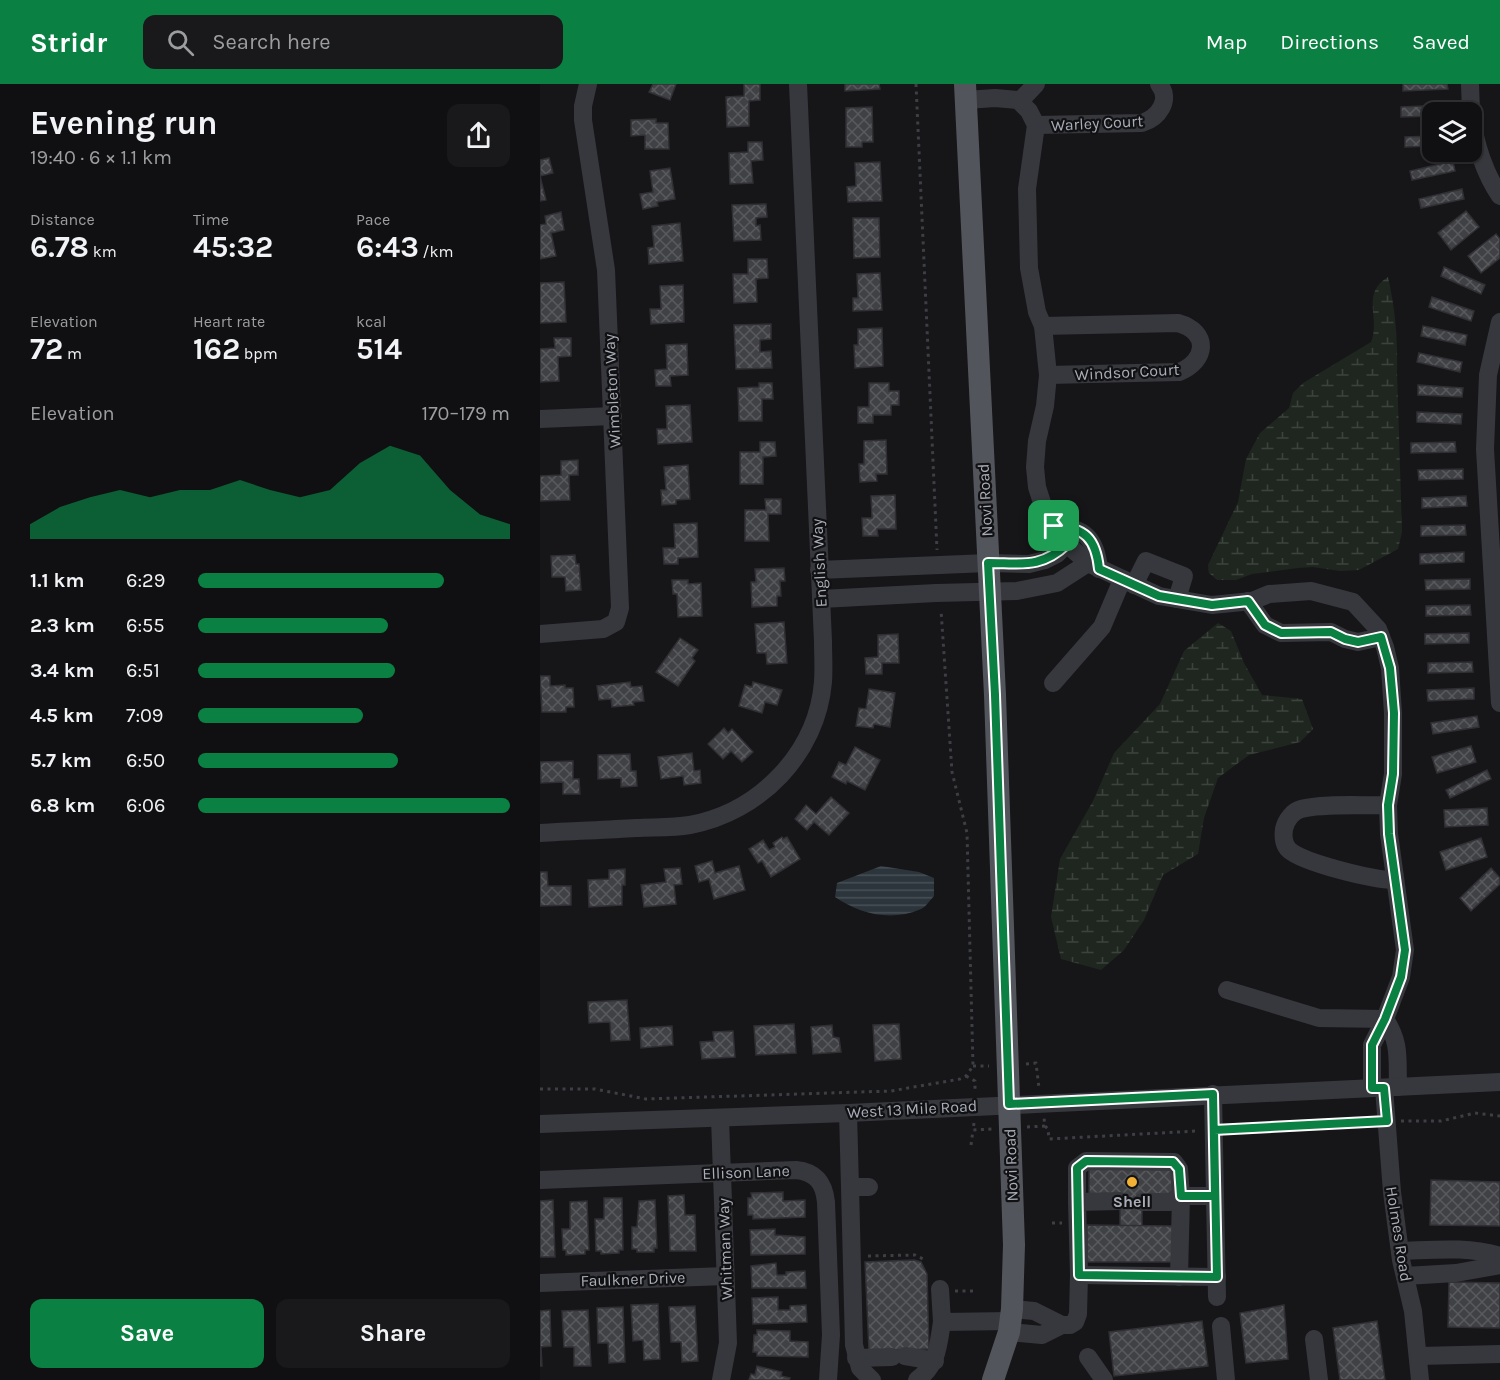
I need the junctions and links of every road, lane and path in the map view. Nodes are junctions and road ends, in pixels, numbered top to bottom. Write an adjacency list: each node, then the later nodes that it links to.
1 (588, 84): 15 (street, Wimbleton Way)
2 (798, 84): 21 (street, English Way)
3 (1036, 84): 7 (street)
4 (1159, 84): 9 (street, Warley Court)
5 (1470, 84): 8 (street)
6 (966, 92): 7 (street); 19 (main road, Novi Road)
7 (1020, 101): 9 (street)
8 (1471, 102)
9 (1036, 125): 13 (street)
10 (1482, 160): 11 (street)
11 (1500, 196)
12 (1500, 322): 30 (street)
13 (1043, 327): 14 (street); 14 (street, Windsor Court)
14 (1048, 375): 17 (street)
15 (613, 416): 16 (street); 27 (street, Wimbleton Way)
16 (540, 419)
17 (1054, 526): 18 (street); 20 (street)
18 (1067, 544): 19 (street); 20 (street)
19 (988, 563): 21 (street); 23 (main road, Novi Road)
20 (1093, 566): 22 (street); 23 (street)
21 (819, 570): 24 (street, English Way)
22 (1128, 583): 25 (street); 25 (street); 29 (street)
23 (990, 593): 24 (street); 42 (main road, Novi Road)
24 (821, 599): 33 (street, English Way)
25 (1177, 599): 26 (street)
26 (1248, 601): 28 (street); 28 (street)
27 (540, 633)
28 (1381, 637): 32 (street)
29 (1053, 683)
30 (1500, 694): 31 (street)
31 (1500, 703)
32 (1388, 805): 34 (street); 34 (street)
33 (540, 833)
34 (1394, 880): 36 (street)
35 (1227, 990): 36 (street)
36 (1385, 1019): 39 (street); 39 (street)
37 (973, 1066): 40 (path)
38 (1500, 1082): 39 (street, West 13 Mile Road)
39 (1385, 1088): 41 (street, West 13 Mile Road); 46 (street, Holmes Road)
40 (540, 1089)
41 (1213, 1094): 42 (street, West 13 Mile Road); 50 (street)
42 (1009, 1104): 43 (street, West 13 Mile Road); 74 (main road, Novi Road)
43 (848, 1113): 45 (street, West 13 Mile Road); 54 (street)
44 (1500, 1116): 46 (path)
45 (720, 1118): 47 (street, West 13 Mile Road); 52 (street, Whitman Way)
46 (1387, 1121): 50 (path); 62 (street, Holmes Road)
47 (540, 1124)
48 (1045, 1126): 50 (path)
49 (973, 1130): 51 (path)
50 (1214, 1130): 57 (street)
51 (971, 1144)
52 (722, 1173): 53 (street, Ellison Lane); 67 (street, Whitman Way); 84 (street, Ellison Lane)
53 (540, 1180)
54 (850, 1187): 55 (street); 61 (street)
55 (869, 1187)
56 (1181, 1196): 57 (street); 59 (street); 60 (street); 69 (street)
57 (1215, 1196): 70 (street)
58 (1120, 1201): 59 (street)
59 (1077, 1202): 66 (street)
60 (1142, 1202)
61 (861, 1236): 64 (path); 81 (street)
62 (1400, 1251): 63 (street); 68 (street, Holmes Road)
63 (1500, 1256)
64 (925, 1260)
65 (1500, 1265): 68 (street)
66 (1079, 1275): 69 (street); 74 (street)
67 (725, 1276): 71 (street, Faulkner Drive); 83 (street, Whitman Way)
68 (1405, 1276): 79 (street, Holmes Road)
69 (1179, 1277): 70 (street)
70 (1217, 1277): 73 (street)
71 (540, 1282)
72 (940, 1288): 75 (street)
73 (1217, 1297)
74 (1010, 1321): 75 (street); 87 (main road, Novi Road)
75 (942, 1323): 82 (street)
76 (1221, 1326): 89 (street)
77 (1314, 1339): 90 (street)
78 (1500, 1354): 79 (street)
79 (1419, 1356): 91 (street, Holmes Road)
80 (1088, 1357): 88 (street)
81 (856, 1358): 82 (street); 85 (street)
82 (935, 1360): 86 (street)
83 (721, 1380)
84 (828, 1380)
85 (872, 1380)
86 (917, 1380)
87 (993, 1380)
88 (1104, 1380)
89 (1226, 1380)
90 (1319, 1380)
91 (1420, 1380)

